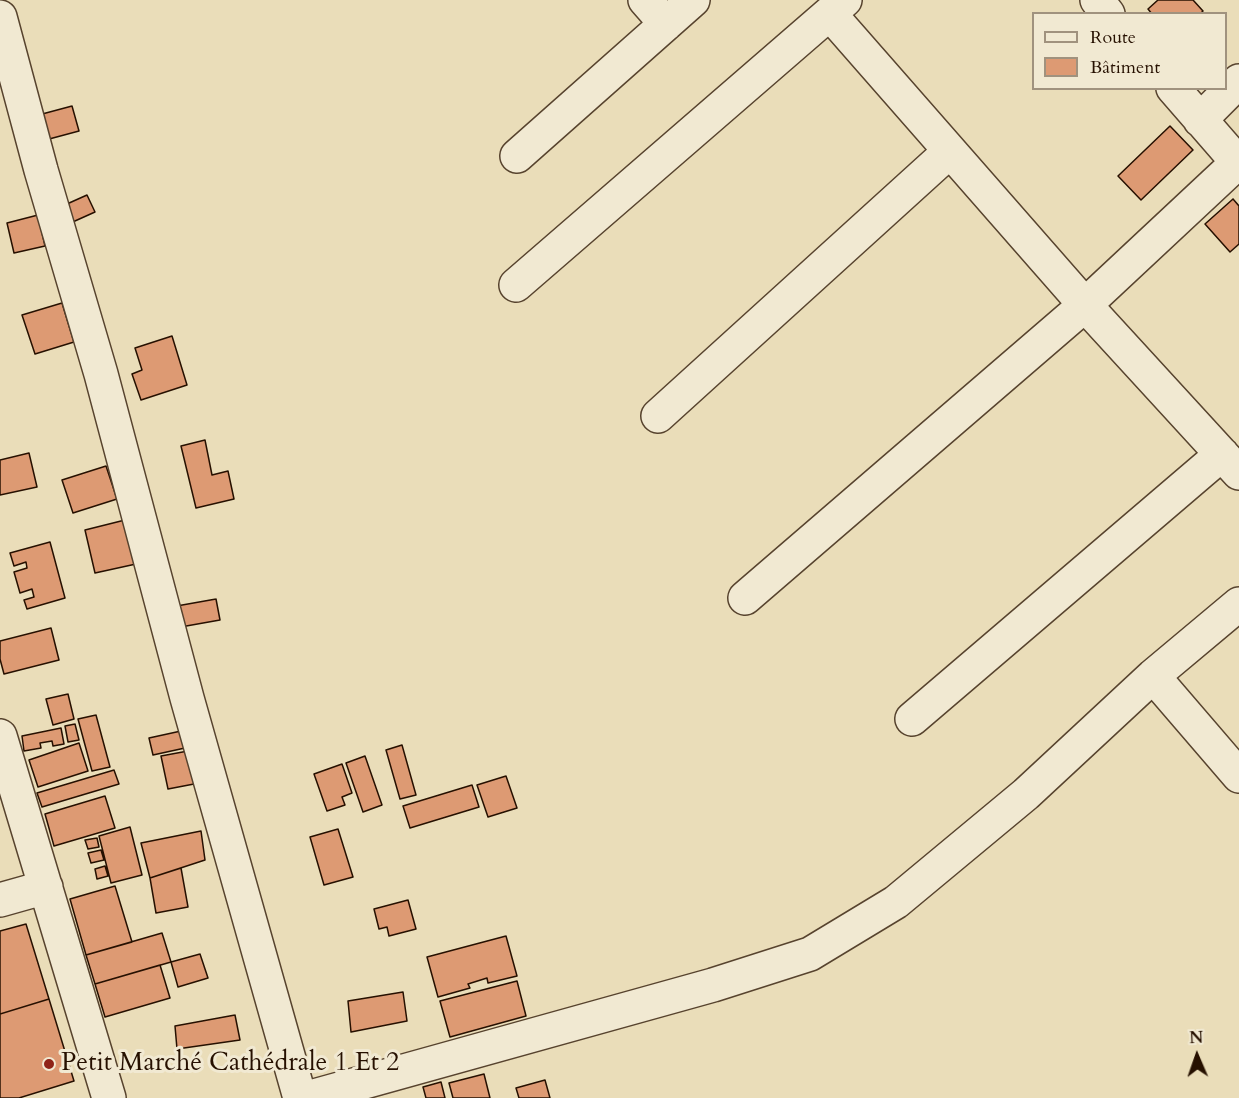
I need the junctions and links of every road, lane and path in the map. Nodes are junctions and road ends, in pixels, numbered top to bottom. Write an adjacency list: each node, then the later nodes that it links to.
1 (645, 0): 7 (street)
2 (693, 0): 7 (street)
3 (1097, 0): 5 (street)
4 (837, 7): 11 (street); 14 (street)
5 (1106, 12)
6 (0, 17): 27 (street)
7 (666, 24): 12 (street)
8 (1239, 81): 10 (street)
9 (1175, 90): 10 (street)
10 (1200, 120): 13 (street)
11 (950, 151): 15 (street); 16 (street)
12 (517, 156)
13 (1238, 163): 15 (street)
14 (516, 285)
15 (1085, 304): 17 (street); 18 (street)
16 (658, 416)
17 (1230, 463): 21 (street)
18 (745, 598)
19 (1239, 604): 20 (street)
20 (1153, 676): 23 (street); 28 (street)
21 (912, 719)
22 (0, 736): 24 (street)
23 (1239, 776)
24 (46, 887): 25 (street); 26 (street)
25 (0, 900)
26 (109, 1098)
27 (300, 1098)
28 (307, 1098)

